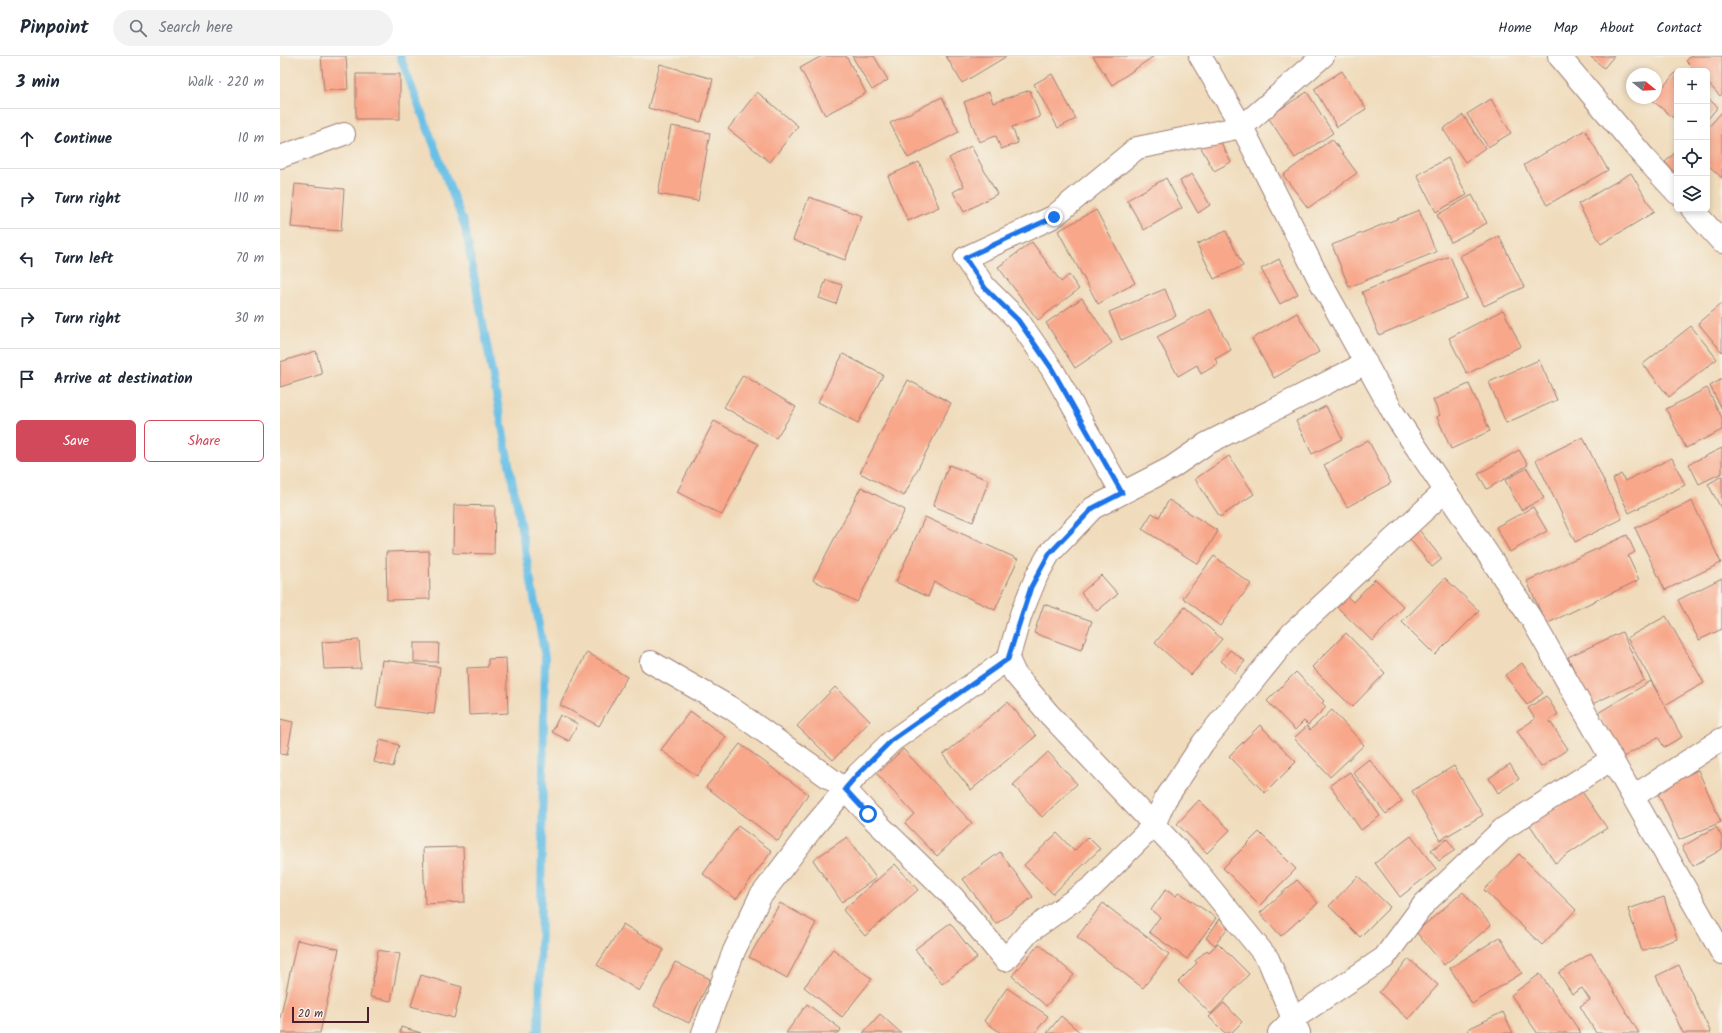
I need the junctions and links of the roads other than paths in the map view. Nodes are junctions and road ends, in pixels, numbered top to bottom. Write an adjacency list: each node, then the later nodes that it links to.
1 (1200, 56): 4 (street)
2 (1323, 56): 4 (street)
3 (1559, 56): 7 (street)
4 (1242, 127): 10 (street); 12 (street)
5 (344, 134): 6 (street)
6 (280, 157)
7 (1674, 190)
8 (1695, 212): 9 (street)
9 (1722, 242)
10 (1366, 363): 11 (street); 12 (street)
11 (1445, 491): 16 (street); 19 (street)
12 (1122, 493): 13 (street)
13 (1008, 659): 17 (street); 19 (street)
14 (651, 662): 17 (street)
15 (1722, 739): 18 (street)
16 (1612, 759): 18 (street); 21 (street)
17 (845, 789): 19 (street); 22 (street)
18 (1634, 796): 20 (street)
19 (1154, 825): 21 (street)
20 (1722, 953)
21 (1290, 1028)
22 (703, 1033)

